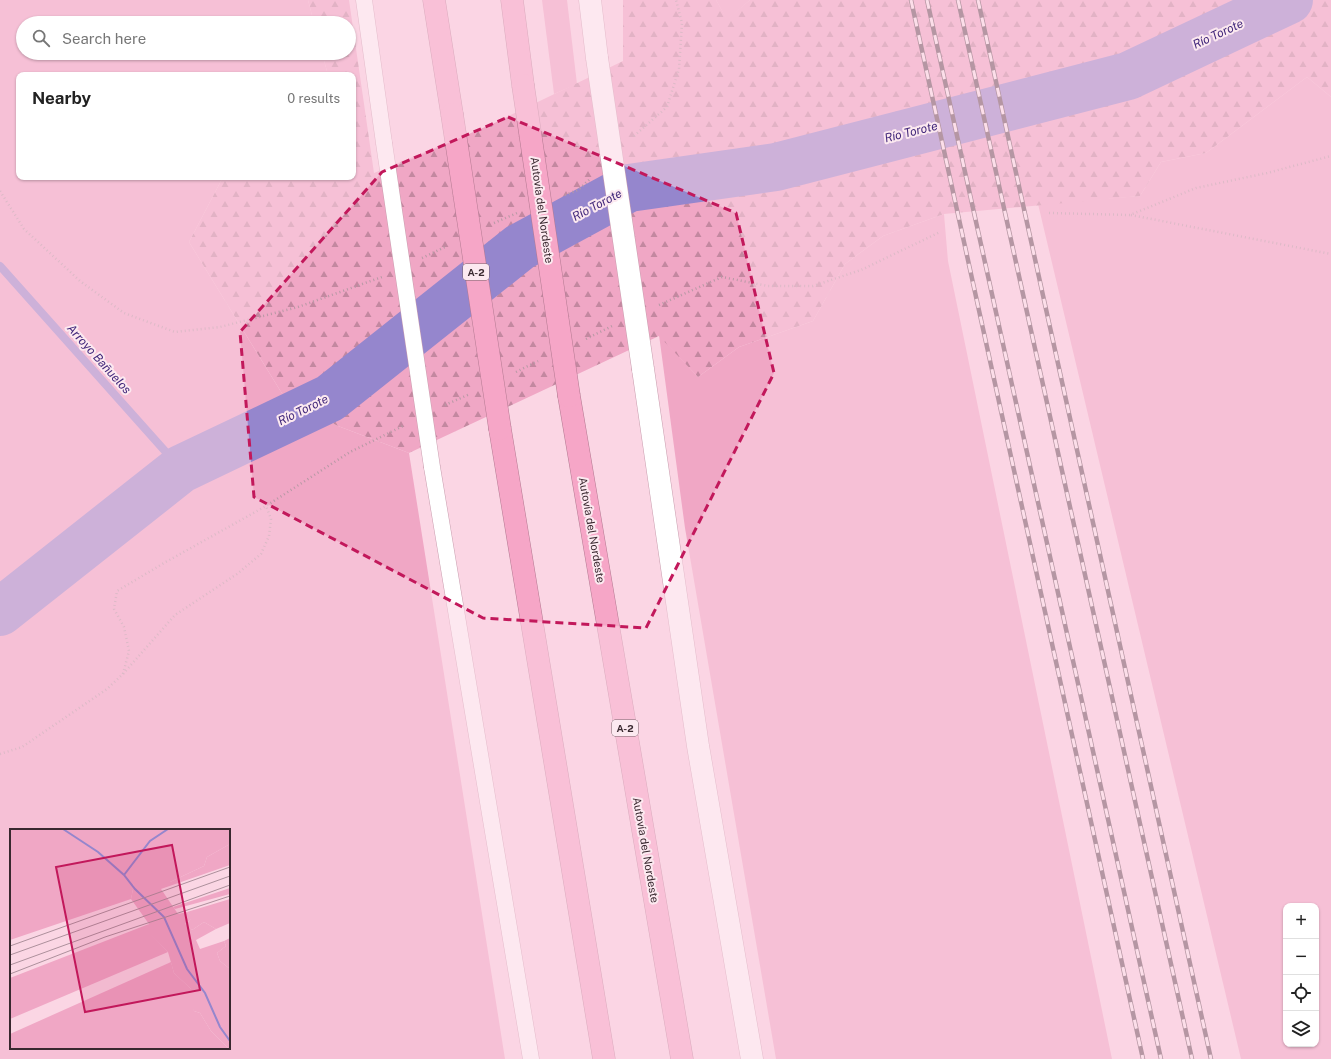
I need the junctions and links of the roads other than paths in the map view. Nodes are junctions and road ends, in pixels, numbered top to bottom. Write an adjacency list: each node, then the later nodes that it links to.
1 (364, 0): 5 (lane, bridge)
2 (434, 0): 6 (highway, A-2, bridge)
3 (512, 0): 7 (highway, Autovía del Nordeste / A-2, bridge)
4 (590, 0): 8 (street, bridge)
5 (531, 1059)
6 (604, 1059)
7 (682, 1059)
8 (752, 1059)

